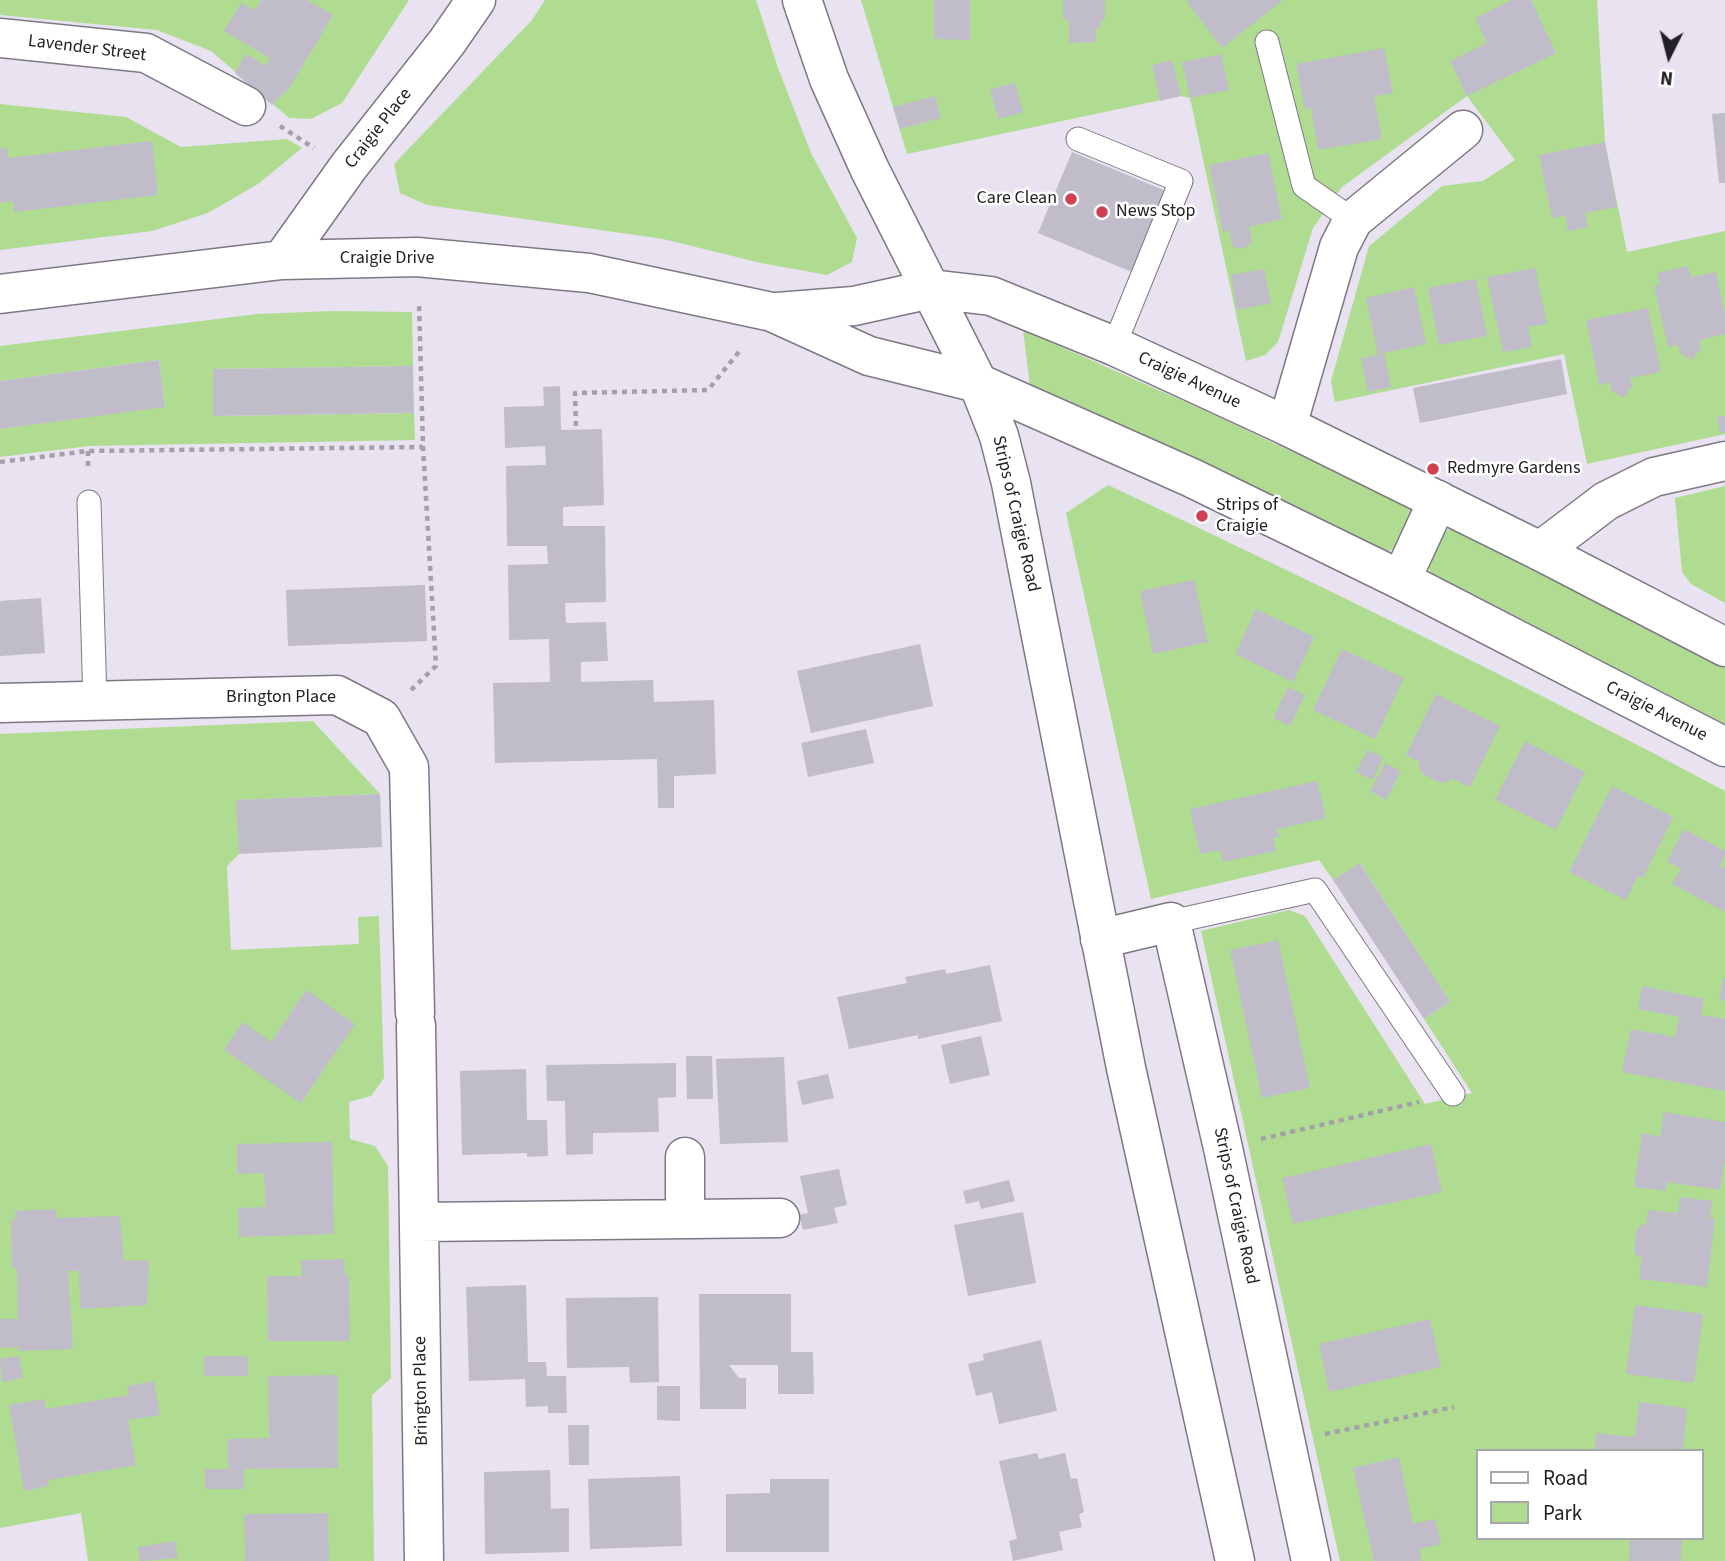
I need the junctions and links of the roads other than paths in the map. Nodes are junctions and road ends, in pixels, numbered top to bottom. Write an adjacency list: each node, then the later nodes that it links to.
1 (476, 0): 9 (street, Craigie Place)
2 (802, 0): 10 (street, Strips of Craigie Road)
3 (0, 38): 5 (street, Lavender Street)
4 (1267, 42): 8 (lane)
5 (246, 106)
6 (1463, 130): 8 (street)
7 (1078, 139): 13 (lane)
8 (1353, 220): 15 (street)
9 (282, 260): 11 (street, Craigie Drive); 12 (street, Craigie Drive)
10 (931, 289): 12 (street, Craigie Drive); 13 (street, Craigie Avenue); 14 (street, Strips of Craigie Road)
11 (0, 294)
12 (772, 312): 14 (street, Craigie Drive)
13 (1114, 346): 15 (street, Craigie Avenue)
14 (978, 383): 20 (street, Craigie Avenue); 26 (street, Strips of Craigie Road)
15 (1287, 426): 17 (street, Craigie Avenue)
16 (1725, 461): 19 (street)
17 (1438, 500): 19 (street, Craigie Avenue); 20 (street)
18 (89, 502): 22 (lane)
19 (1540, 551): 21 (street, Craigie Avenue)
20 (1401, 580): 24 (street, Craigie Avenue)
21 (1725, 647)
22 (95, 701): 23 (street, Brington Place); 31 (street, Brington Place)
23 (0, 703)
24 (1725, 747)
25 (1171, 922): 26 (street); 27 (lane); 34 (street, Strips of Craigie Road)
26 (1100, 939): 33 (street, Strips of Craigie Road)
27 (1453, 1094)
28 (685, 1157): 30 (street)
29 (780, 1218): 30 (street)
30 (685, 1219): 31 (street)
31 (420, 1222): 32 (street, Brington Place)
32 (424, 1561)
33 (1235, 1561)
34 (1311, 1561)

